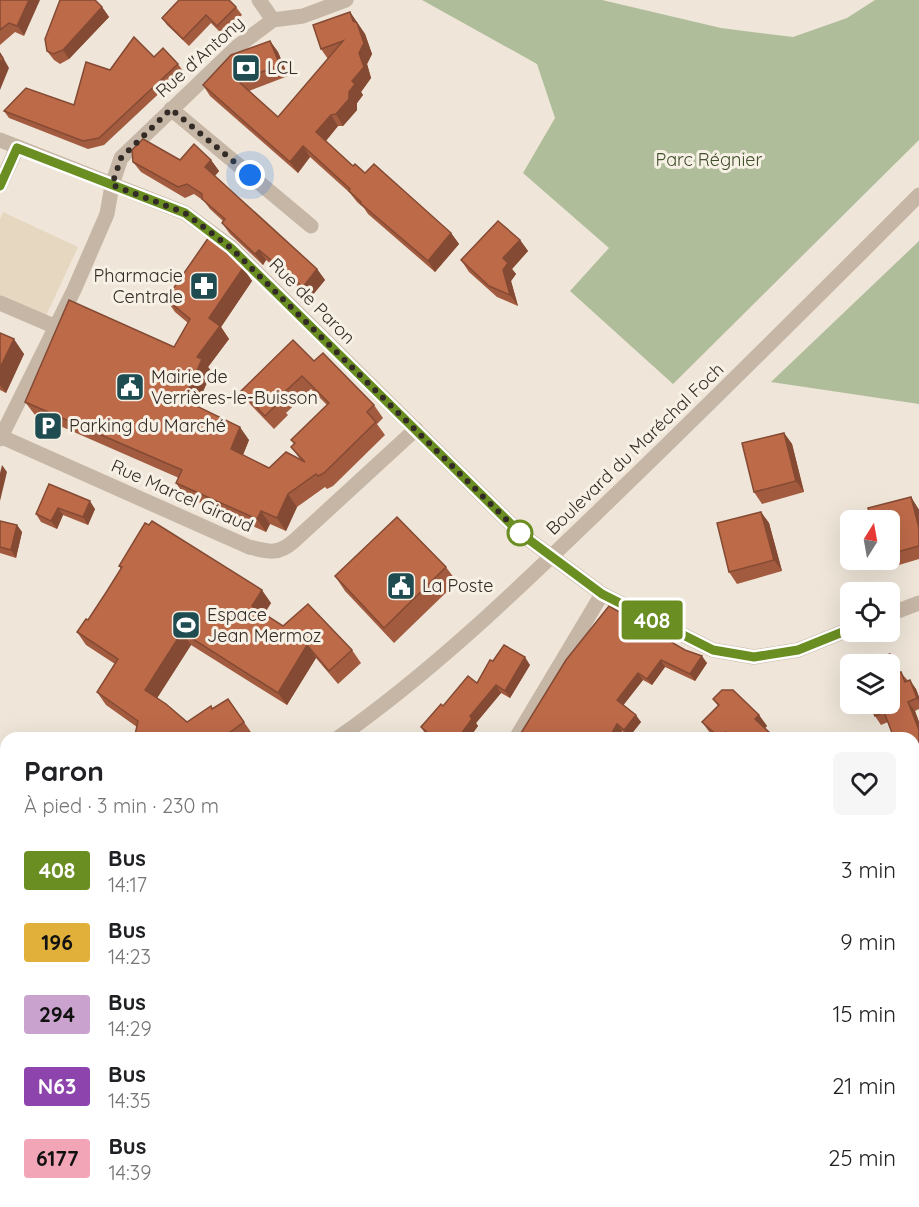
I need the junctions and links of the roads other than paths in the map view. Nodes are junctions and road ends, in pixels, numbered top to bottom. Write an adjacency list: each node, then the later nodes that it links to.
1 (259, 0): 3 (street)
2 (346, 0): 3 (street, Rue d'Antony)
3 (273, 21): 4 (street, Rue d'Antony)
4 (171, 109): 8 (street, Rue d'Antony); 10 (street)
5 (0, 140): 6 (street, Rue de Paron)
6 (17, 148): 7 (street); 8 (street, Rue de Paron)
7 (0, 185)
8 (112, 185): 12 (street, Rue d'Antony); 13 (street, Rue de Paron)
9 (919, 195): 15 (street, Boulevard du Maréchal Foch)
10 (311, 226)
11 (0, 303): 12 (street)
12 (56, 327): 14 (street, Rue d'Antony)
13 (416, 429): 14 (street, Rue Marcel Giraud); 15 (street, Rue de Paron)
14 (1, 438)
15 (552, 558): 16 (street, Rue de Paron); 20 (street, Boulevard du Maréchal Foch)
16 (602, 594): 19 (street, Rue de Paron); 21 (street)
17 (919, 603): 18 (street)
18 (900, 610)
19 (840, 633)
20 (346, 732)
21 (520, 732)

